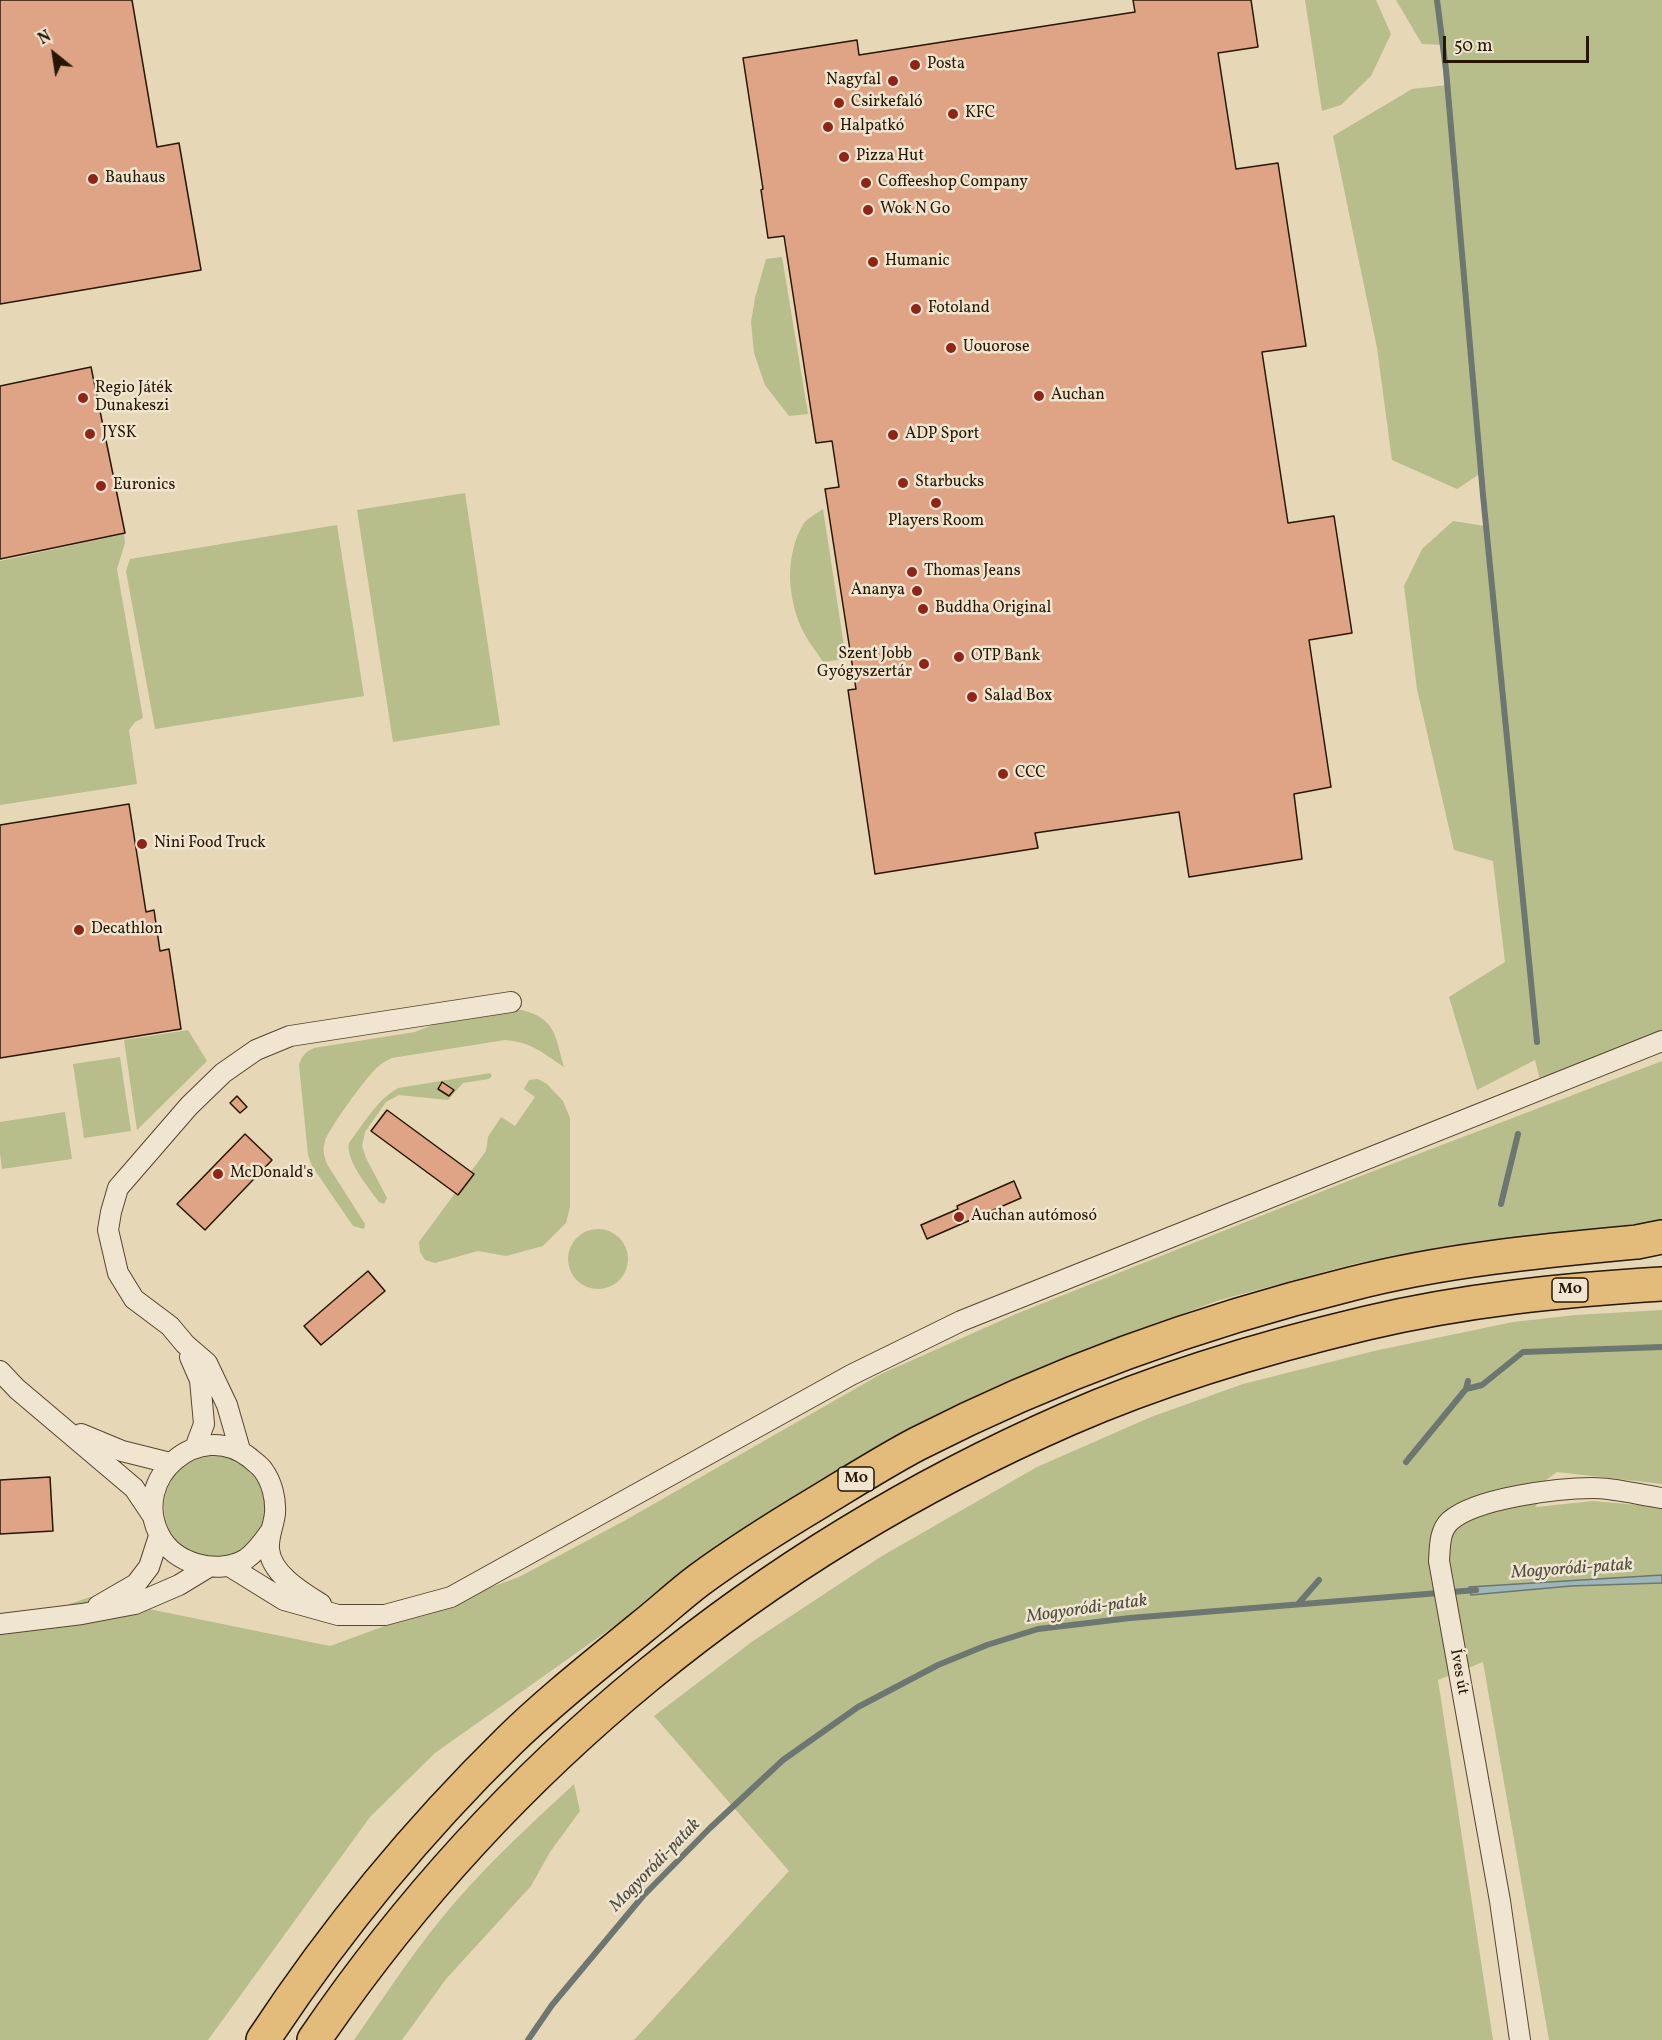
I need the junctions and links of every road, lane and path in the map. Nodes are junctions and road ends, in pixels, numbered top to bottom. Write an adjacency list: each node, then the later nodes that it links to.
1 (510, 1002): 5 (street)
2 (1662, 1041): 18 (street)
3 (1654, 1241): 20 (highway, M0)
4 (1662, 1284): 21 (highway, M0)
5 (185, 1344): 8 (street); 9 (street)
6 (0, 1371): 7 (street)
7 (64, 1428): 10 (street); 12 (street)
8 (195, 1448): 9 (street); 10 (street)
9 (240, 1450): 13 (street)
10 (170, 1463): 12 (street)
11 (1662, 1498): 22 (street, Íves út)
12 (152, 1515): 14 (street)
13 (270, 1532): 15 (street); 18 (street)
14 (159, 1536): 16 (street); 17 (street)
15 (229, 1566): 16 (street); 18 (street)
16 (207, 1568): 17 (street)
17 (82, 1614): 19 (street)
18 (338, 1615)
19 (0, 1624)
20 (263, 2040)
21 (314, 2040)
22 (1520, 2040)

